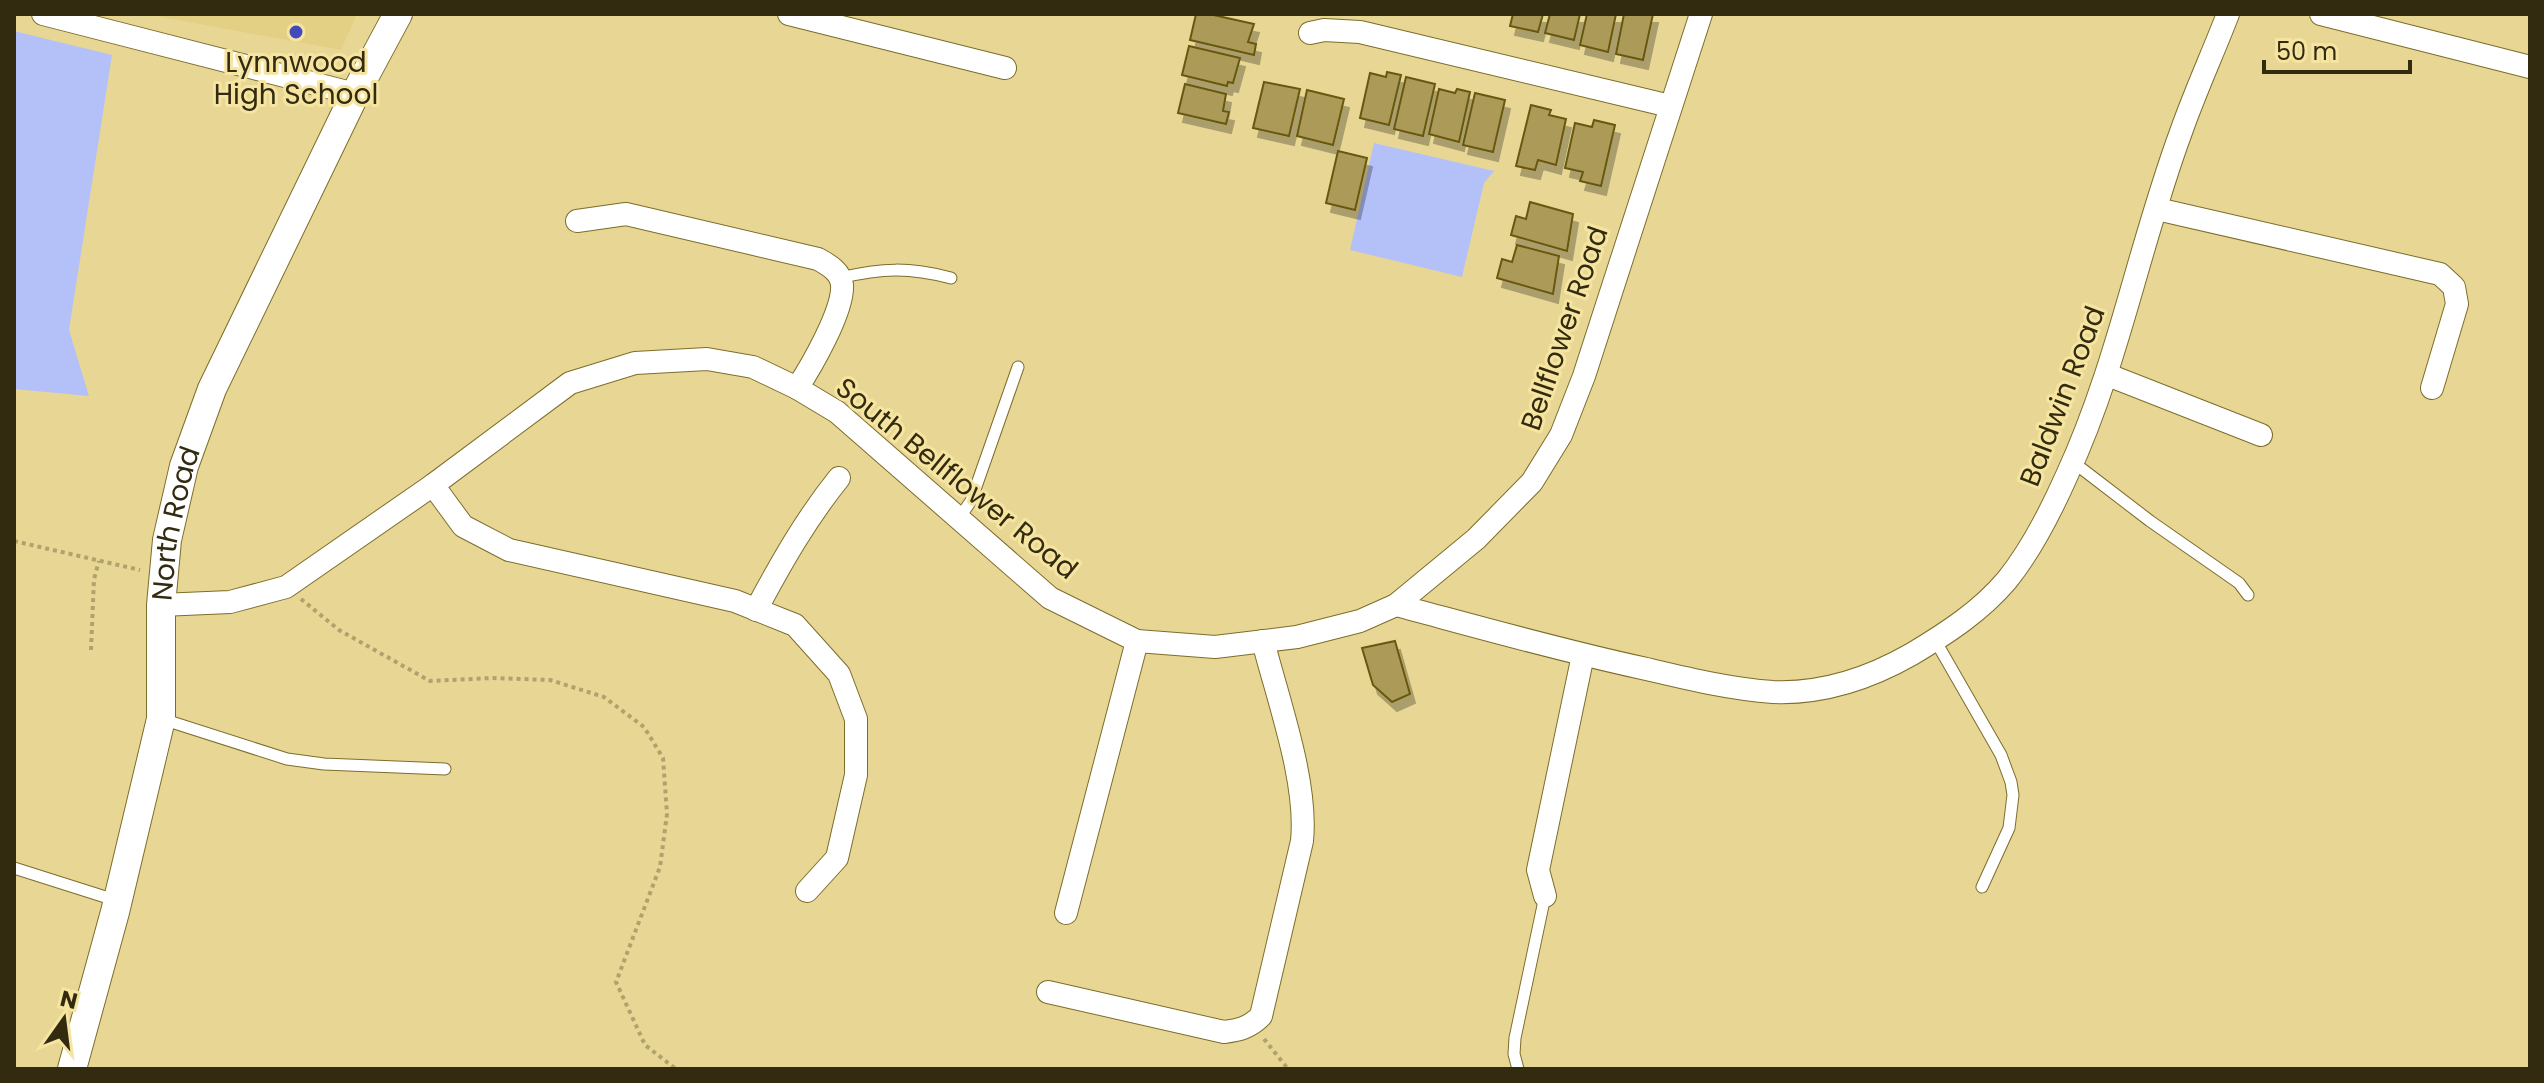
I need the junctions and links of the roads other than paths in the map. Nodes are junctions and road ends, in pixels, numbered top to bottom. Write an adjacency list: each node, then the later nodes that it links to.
1 (43, 14): 10 (street)
2 (398, 14): 10 (street, North Road)
3 (789, 14): 9 (street)
4 (1701, 14): 11 (street, Bellflower Road)
5 (2228, 14): 12 (street, Baldwin Road)
6 (2321, 14): 8 (street)
7 (1310, 33): 11 (street)
8 (2530, 67)
9 (1005, 68)
10 (355, 94): 26 (street, North Road)
11 (1670, 106): 27 (street, Bellflower Road)
12 (2157, 209): 17 (street, Baldwin Road); 19 (street)
13 (577, 221): 14 (street)
14 (839, 278): 15 (lane); 18 (street)
15 (951, 278)
16 (1018, 367): 24 (lane)
17 (2108, 375): 20 (street); 21 (street, Baldwin Road)
18 (797, 388): 23 (street, South Bellflower Road); 24 (street, South Bellflower Road)
19 (2432, 388)
20 (2261, 435)
21 (2073, 462): 25 (lane); 29 (street, Baldwin Road)
22 (839, 478): 28 (street)
23 (433, 485): 26 (street, South Bellflower Road); 28 (street)
24 (959, 518): 30 (street, South Bellflower Road)
25 (2248, 595)
26 (161, 605): 33 (street, North Road)
27 (1396, 605): 31 (street, South Bellflower Road); 32 (street, Baldwin Road)
28 (756, 610): 37 (street)
29 (1935, 640): 32 (street, Baldwin Road); 36 (lane)
30 (1137, 641): 31 (street, South Bellflower Road); 40 (street)
31 (1263, 641): 41 (street)
32 (1583, 655): 38 (street)
33 (161, 719): 34 (lane); 39 (street, North Road)
34 (445, 769)
35 (14, 868): 39 (lane)
36 (1982, 887)
37 (807, 891)
38 (1545, 896): 43 (lane)
39 (118, 901): 42 (street, North Road)
40 (1066, 913)
41 (1048, 992)
42 (72, 1069)
43 (1518, 1069)

